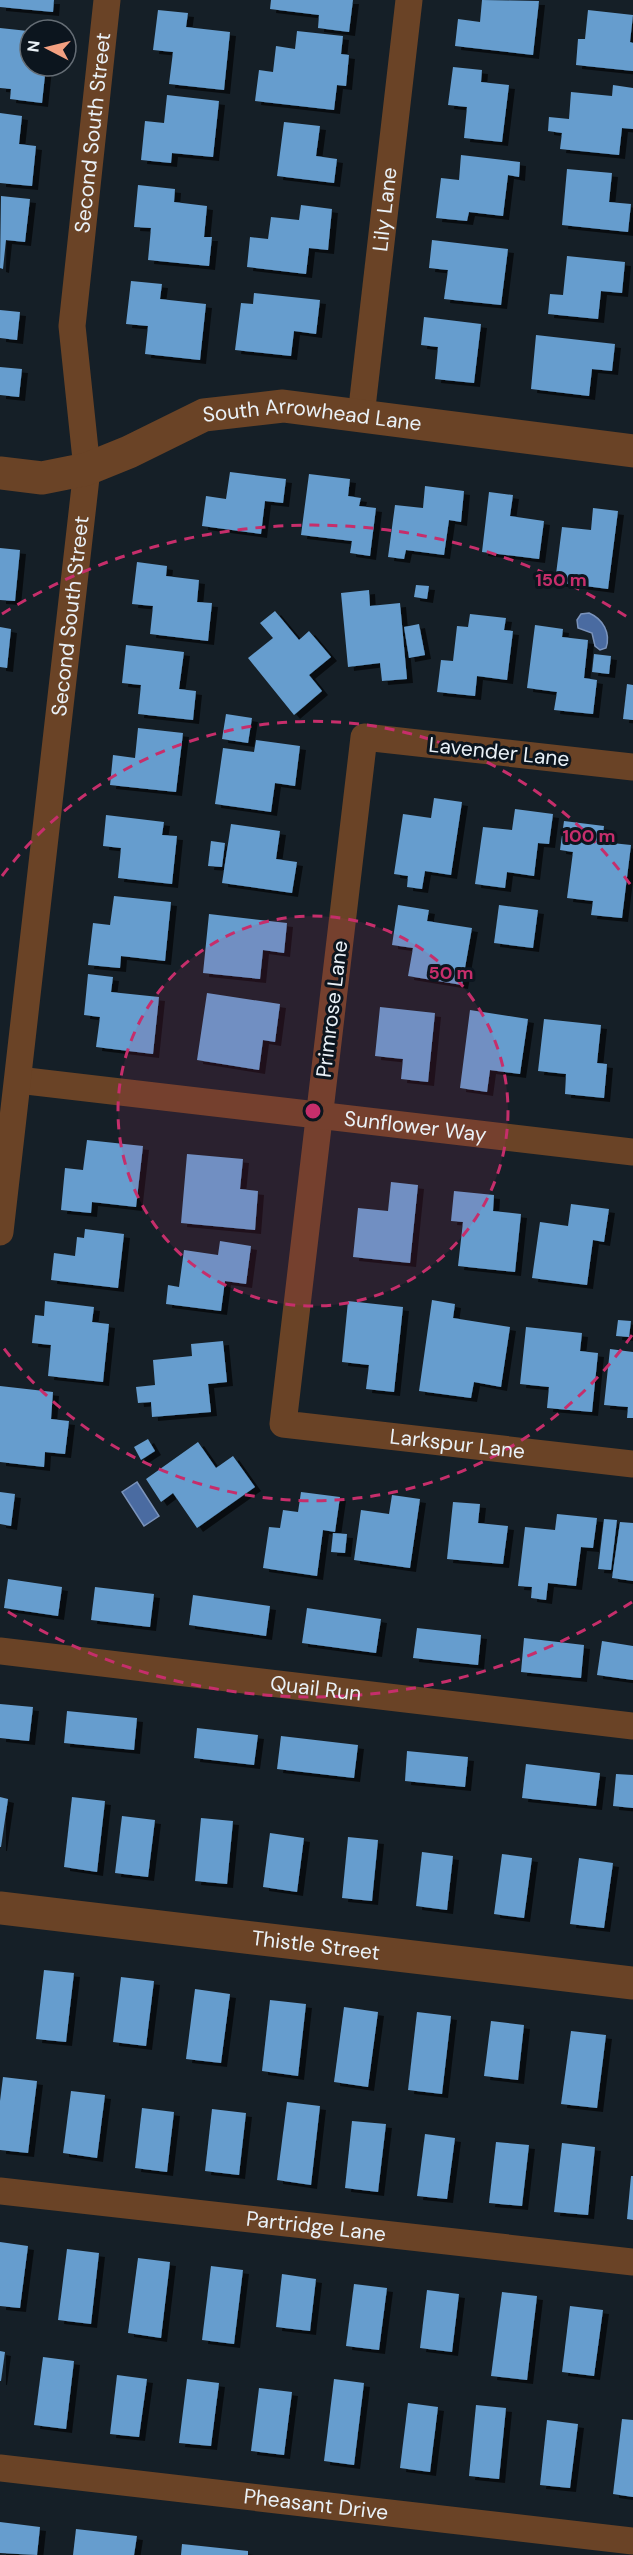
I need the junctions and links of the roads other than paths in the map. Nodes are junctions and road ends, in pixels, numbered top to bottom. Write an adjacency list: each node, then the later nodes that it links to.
1 (107, 0): 5 (street, Second South Street)
2 (409, 0): 3 (street, Lily Lane)
3 (360, 416): 4 (street, South Arrowhead Lane); 5 (street, South Arrowhead Lane)
4 (633, 451)
5 (87, 469): 6 (street, South Arrowhead Lane); 9 (street, Second South Street)
6 (0, 473)
7 (364, 737): 8 (street, Lavender Lane); 10 (street, Primrose Lane)
8 (633, 767)
9 (18, 1080): 10 (street, Sunflower Way); 12 (street, Second South Street)
10 (320, 1116): 11 (street, Sunflower Way); 13 (street, Primrose Lane)
11 (633, 1152)
12 (0, 1232)
13 (283, 1424): 14 (street, Larkspur Lane)
14 (633, 1464)
15 (0, 1651): 16 (street, Quail Run)
16 (633, 1726)
17 (0, 1908): 18 (street, Thistle Street)
18 (633, 1983)
19 (0, 2191): 20 (street, Partridge Lane)
20 (633, 2262)
21 (0, 2469): 22 (street, Pheasant Drive)
22 (633, 2541)

